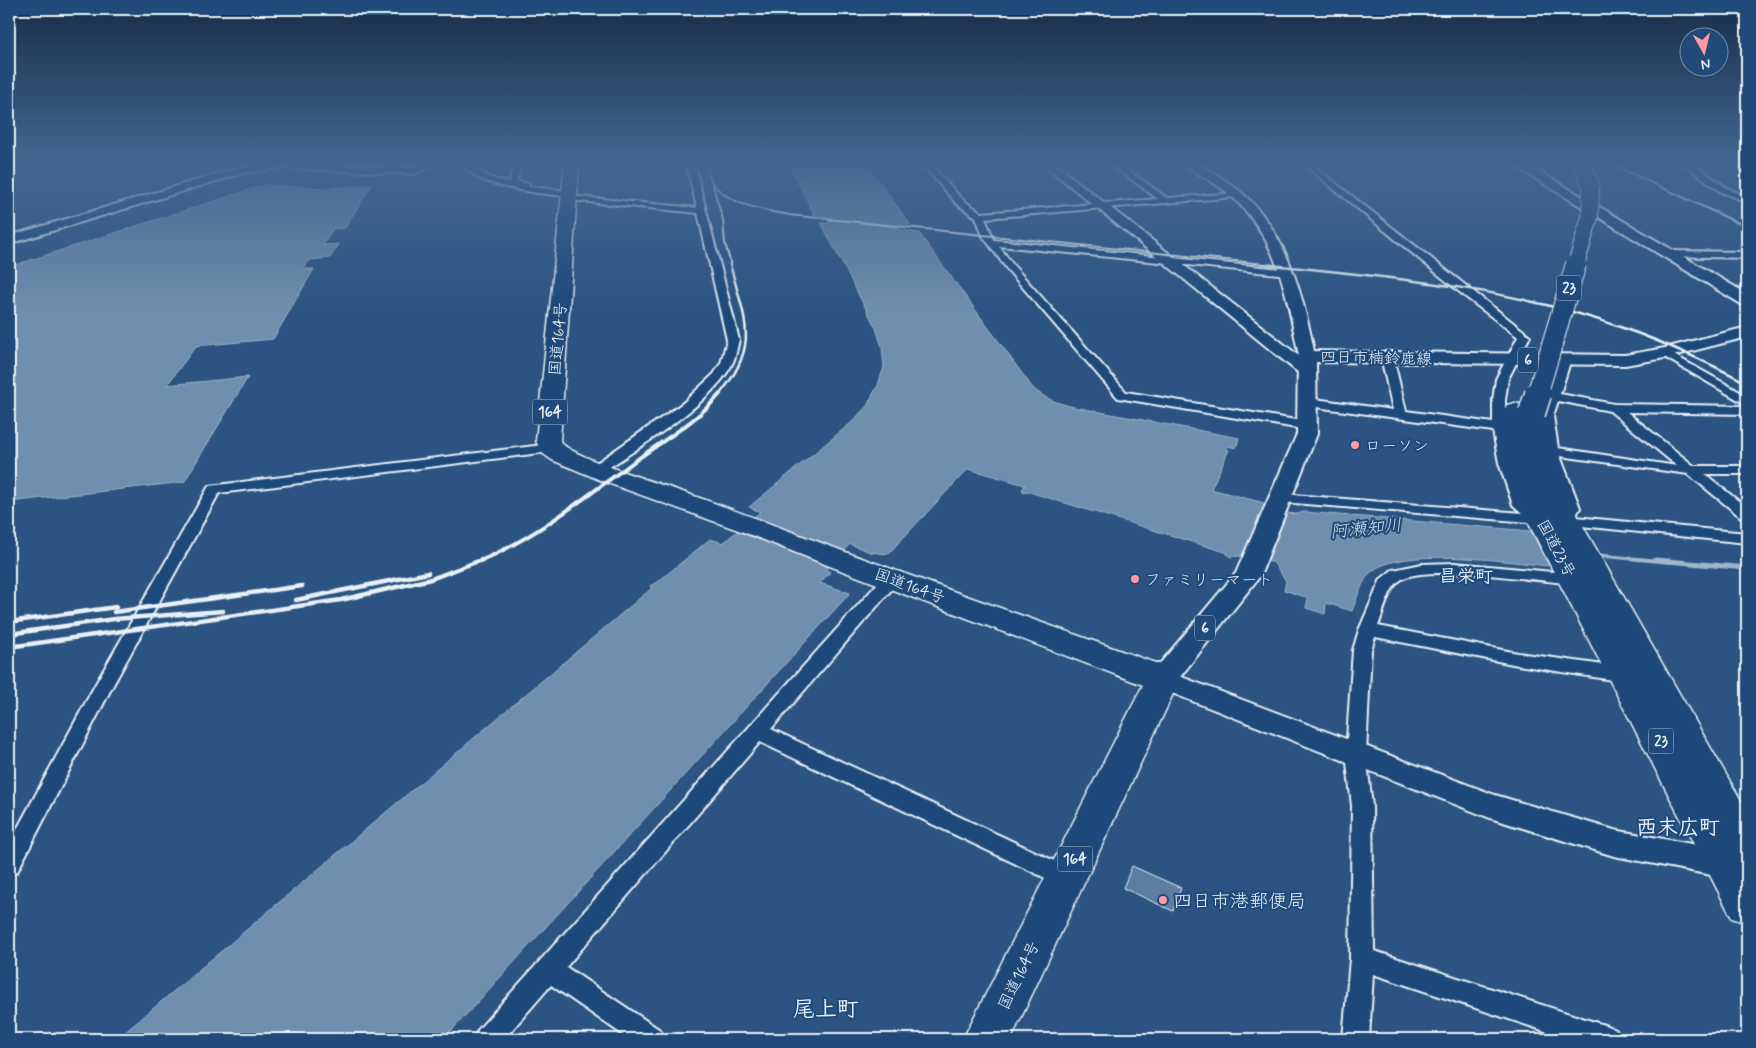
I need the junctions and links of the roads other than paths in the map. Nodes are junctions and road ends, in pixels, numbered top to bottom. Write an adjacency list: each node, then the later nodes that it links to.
1 (701, 211): 36 (street)
2 (103, 212): 13 (street)
3 (568, 212): 34 (highway, 国道164号 / 164)
4 (974, 212): 12 (street)
5 (1029, 212): 12 (street)
6 (1107, 212): 17 (street)
7 (1252, 212): 18 (street)
8 (1367, 212): 24 (street)
9 (1576, 212): 32 (highway, 国道23号 / 23)
10 (1590, 212): 32 (highway, 国道23号 / 23, bridge)
11 (1598, 212): 15 (main road)
12 (980, 216): 14 (street)
13 (9, 240)
14 (991, 242): 17 (street); 33 (street)
15 (1670, 254): 16 (street); 19 (main road)
16 (1747, 255)
17 (1168, 260): 18 (street); 25 (street)
18 (1288, 272): 25 (street)
19 (1747, 301)
20 (1747, 332): 21 (main road, 四日市楠鈴鹿線 / 6)
21 (1665, 353): 23 (main road, 四日市楠鈴鹿線 / 6); 27 (street)
22 (1388, 357): 24 (main road, 四日市楠鈴鹿線 / 6); 25 (main road, 四日市楠鈴鹿線 / 6); 31 (street)
23 (1565, 359): 24 (main road, 四日市楠鈴鹿線 / 6); 26 (street)
24 (1512, 360): 32 (street)
25 (1306, 363): 28 (main road, 四日市楠鈴鹿線 / 6)
26 (1552, 396): 29 (street); 35 (street)
27 (1747, 401)
28 (1308, 402): 31 (street); 33 (main road, 四日市楠鈴鹿線 / 6)
29 (1614, 408): 30 (street); 37 (street)
30 (1747, 410)
31 (1400, 415): 32 (street)
32 (1515, 417): 41 (highway, 国道23号 / 23); 41 (street)
33 (1308, 426): 39 (main road, 四日市楠鈴鹿線 / 6)
34 (551, 448): 36 (highway, 国道164号 / 164); 51 (street)
35 (1552, 452): 37 (street); 41 (street)
36 (596, 470): 44 (highway, 国道164号 / 164)
37 (1692, 470): 38 (street); 40 (street)
38 (1747, 470)
39 (1280, 501): 41 (street); 47 (main road, 四日市楠鈴鹿線 / 6)
40 (1747, 515)
41 (1557, 527): 42 (street); 43 (highway, 国道23号 / 23); 43 (highway, 国道23号 / 23)
42 (1747, 538)
43 (1585, 577): 45 (street); 46 (highway, 国道23号 / 23); 50 (highway, 国道23号 / 23)
44 (892, 578): 47 (highway, 国道164号 / 164); 48 (street)
45 (1368, 630): 46 (street); 49 (street)
46 (1625, 675): 50 (highway, 国道23号 / 23)
47 (1179, 685): 49 (street); 52 (highway, 国道164号 / 164)
48 (756, 731): 52 (street); 55 (street)
49 (1349, 751): 50 (street); 54 (street)
50 (1740, 860): 53 (highway, 国道23号 / 23)
51 (9, 865)
52 (1066, 877): 58 (highway, 国道164号 / 164)
53 (1747, 904)
54 (1362, 959): 59 (street); 60 (street)
55 (549, 969): 56 (street); 57 (street)
56 (488, 1039)
57 (650, 1039)
58 (987, 1039)
59 (1356, 1039)
60 (1607, 1039)

